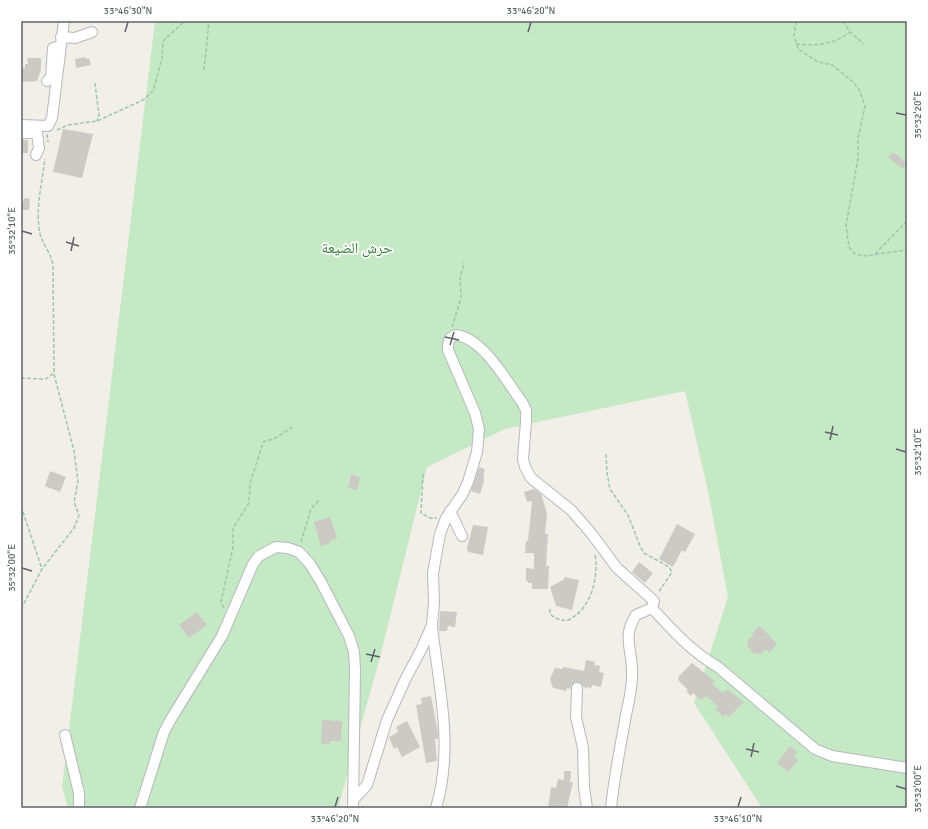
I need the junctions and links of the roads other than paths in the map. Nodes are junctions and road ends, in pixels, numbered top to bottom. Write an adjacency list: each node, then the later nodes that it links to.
1 (64, 21): 3 (street)
2 (92, 32): 3 (street)
3 (61, 42): 4 (street); 5 (street)
4 (47, 81)
5 (21, 125)
6 (21, 133): 7 (street)
7 (41, 154)
8 (448, 514): 9 (street); 10 (street); 11 (street)
9 (462, 536)
10 (653, 604): 14 (street); 20 (street)
11 (432, 625): 15 (street); 18 (street)
12 (577, 688): 19 (street)
13 (66, 735): 16 (street)
14 (907, 768)
15 (353, 803): 17 (street)
16 (78, 808)
17 (140, 808)
18 (436, 808)
19 (587, 808)
20 (611, 808)

